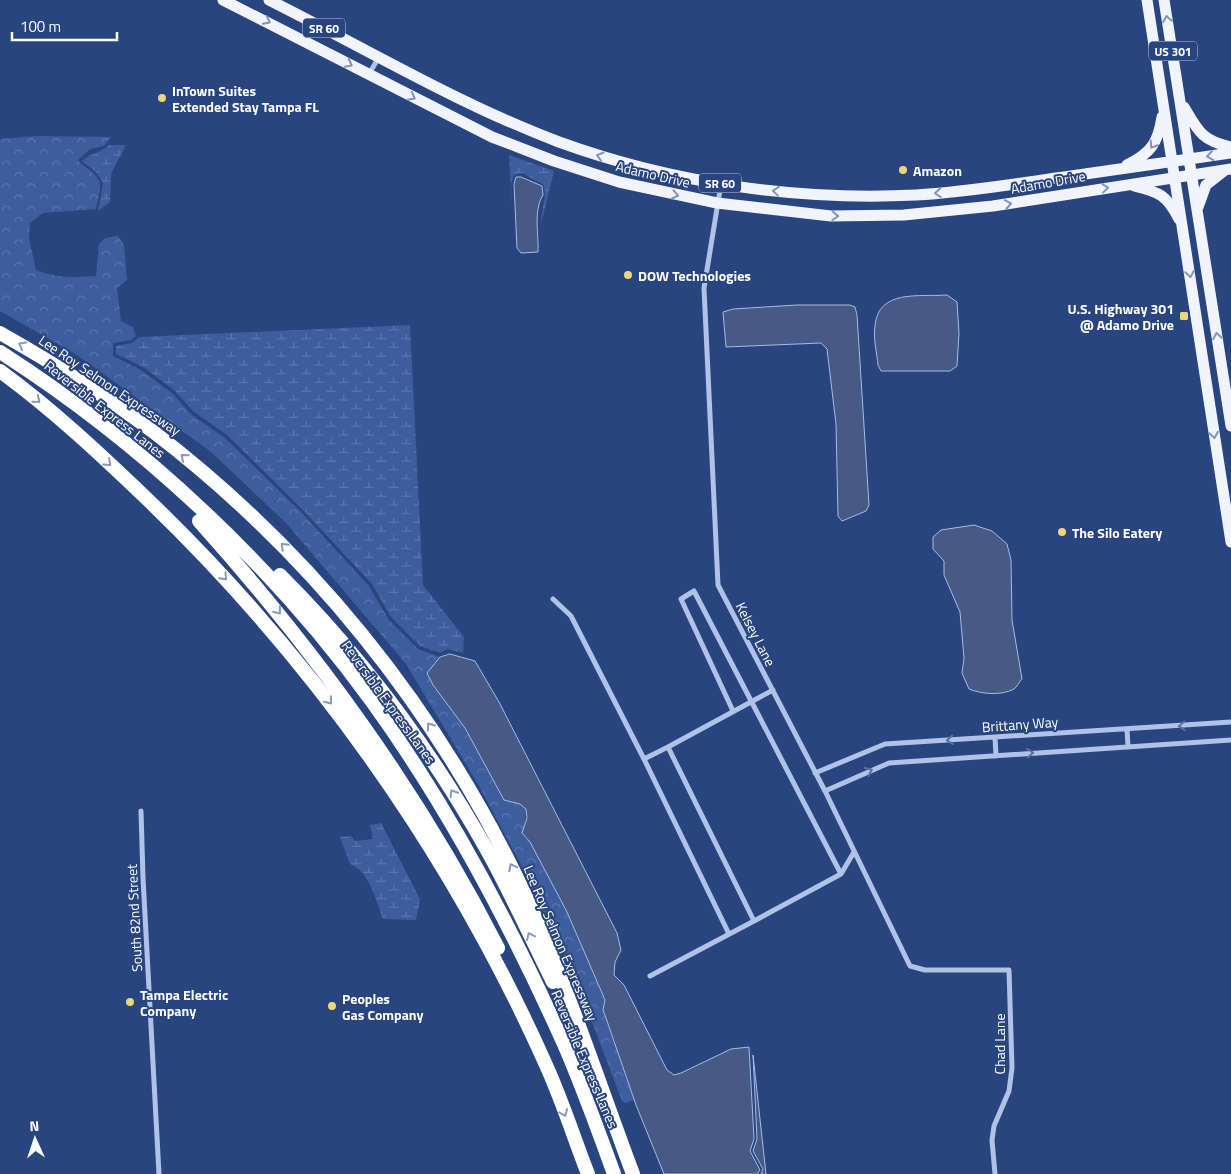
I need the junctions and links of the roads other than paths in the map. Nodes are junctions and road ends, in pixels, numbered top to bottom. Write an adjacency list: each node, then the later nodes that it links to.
1 (223, 0): 6 (main road, Adamo Drive / SR 60, one-way to 6)
2 (269, 0): 5 (main road, Adamo Drive / SR 60)
3 (1147, 0): 8 (main road, US 301)
4 (1164, 0): 7 (main road, US 301, one-way to 4)
5 (379, 57): 6 (street); 17 (main road, Adamo Drive / SR 60, one-way to 5)
6 (369, 74): 19 (main road, Adamo Drive / SR 60, one-way to 19)
7 (1180, 102): 9 (main road); 11 (main road, US 301)
8 (1164, 105): 12 (main road, US 301); 13 (main road, one-way to 13)
9 (1231, 147)
10 (1231, 153): 11 (main road, Adamo Drive / SR 60, one-way to 11)
11 (1188, 159): 12 (main road, Adamo Drive / SR 60); 15 (main road, US 301)
12 (1172, 162): 13 (main road, Adamo Drive / SR 60); 16 (main road, US 301)
13 (1118, 170): 17 (main road, Adamo Drive / SR 60, one-way to 17)
14 (1229, 170): 15 (main road, Adamo Drive); 20 (main road)
15 (1191, 174): 16 (main road, Adamo Drive); 20 (main road, US 301)
16 (1174, 176): 18 (main road, Adamo Drive / SR 60); 21 (main road, US 301)
17 (721, 184): 19 (street, Kelsey Lane)
18 (1130, 184): 19 (main road, Adamo Drive / SR 60, one-way to 18); 21 (main road)
19 (717, 203): 32 (street, Kelsey Lane)
20 (1197, 214): 25 (main road, US 301, one-way to 20)
21 (1182, 226): 28 (main road, US 301, one-way to 28)
22 (0, 333): 52 (highway, Lee Roy Selmon Expressway, one-way to 22)
23 (0, 352): 26 (highway, Reversible Express Lanes)
24 (0, 371): 53 (highway, one-way to 53)
25 (1231, 426)
26 (117, 435): 27 (highway, Reversible Express Lanes); 52 (highway, one-way to 26)
27 (143, 457): 53 (highway, one-way to 53); 56 (highway, Reversible Express Lanes)
28 (1220, 472): 29 (main road); 30 (main road, US 301)
29 (1231, 481)
30 (1231, 542)
31 (554, 599): 42 (street)
32 (773, 690): 33 (street); 43 (street, Kelsey Lane)
33 (751, 702): 34 (street); 34 (street); 47 (street)
34 (733, 712): 40 (street)
35 (1231, 722): 36 (street, Brittany Way, one-way to 36)
36 (1127, 729): 37 (street, Brittany Way); 39 (street)
37 (995, 737): 41 (street); 43 (street, Brittany Way, one-way to 43)
38 (1231, 740): 39 (street)
39 (1128, 746): 41 (street, one-way to 39)
40 (668, 747): 42 (street); 48 (street)
41 (996, 756): 44 (street, one-way to 41)
42 (644, 759): 49 (street)
43 (815, 773): 44 (street, Kelsey Lane)
44 (824, 791): 46 (street, Kelsey Lane)
45 (142, 811): 54 (street, South 82nd Street)
46 (854, 852): 47 (street); 50 (street, Kelsey Lane)
47 (841, 874): 48 (street)
48 (754, 921): 49 (street)
49 (730, 934): 51 (street)
50 (1009, 970): 58 (street, Chad Lane)
51 (650, 976)
52 (571, 1008): 57 (highway, Lee Roy Selmon Expressway)
53 (547, 1067): 55 (highway, one-way to 55)
54 (159, 1174)
55 (588, 1174)
56 (614, 1174)
57 (633, 1174)
58 (995, 1174)

